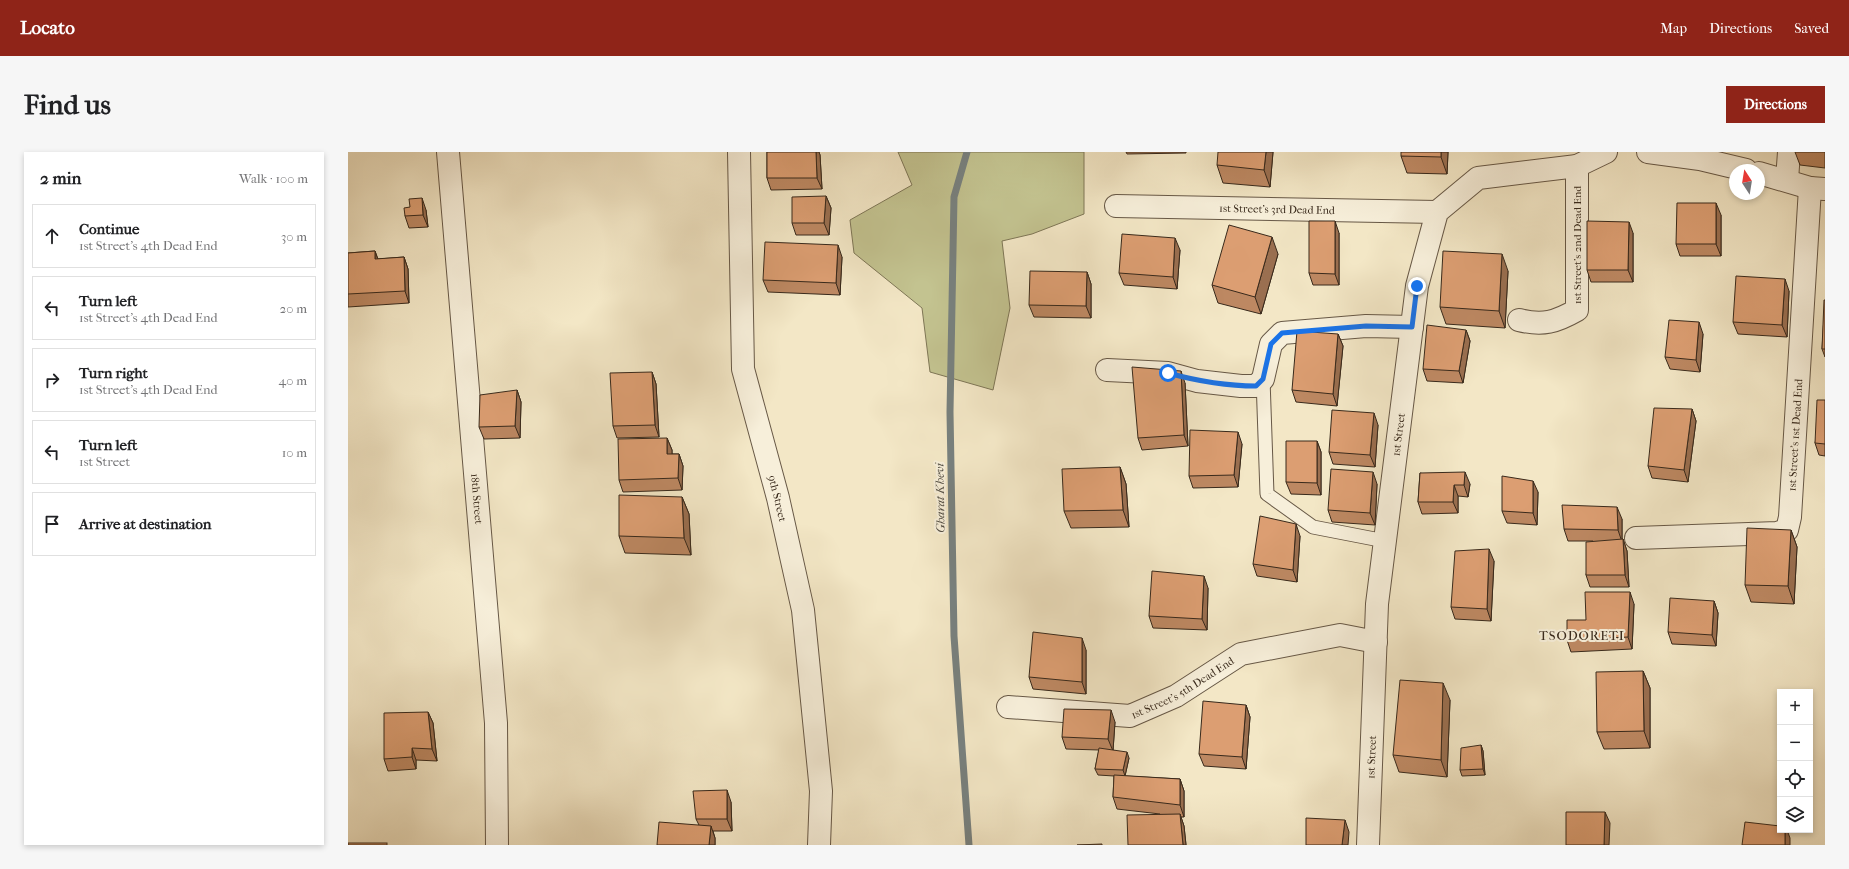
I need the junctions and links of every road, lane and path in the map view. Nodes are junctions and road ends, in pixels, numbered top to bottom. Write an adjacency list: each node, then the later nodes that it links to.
1 (448, 152): 21 (street, 18th Street)
2 (739, 152): 22 (street, 9th Street)
3 (1606, 152): 6 (street)
4 (1648, 152): 7 (street)
5 (1789, 152): 9 (street)
6 (1577, 166): 12 (street); 13 (street, 1st Street's 2nd Dead End)
7 (1729, 166)
8 (1765, 174): 9 (street)
9 (1787, 180): 10 (street)
10 (1818, 189): 17 (street, 1st Street's 1st Dead End)
11 (1116, 206): 12 (street, 1st Street's 3rd Dead End)
12 (1437, 212): 14 (street, 1st Street)
13 (1519, 320)
14 (1412, 327): 16 (street); 18 (street, 1st Street)
15 (1107, 370): 16 (street)
16 (1263, 379): 18 (lane)
17 (1636, 538)
18 (1385, 541): 19 (street, 1st Street)
19 (1376, 642): 20 (street, 1st Street's 5th Dead End); 23 (street, 1st Street)
20 (1008, 707)
21 (497, 845)
22 (819, 845)
23 (1368, 845)

